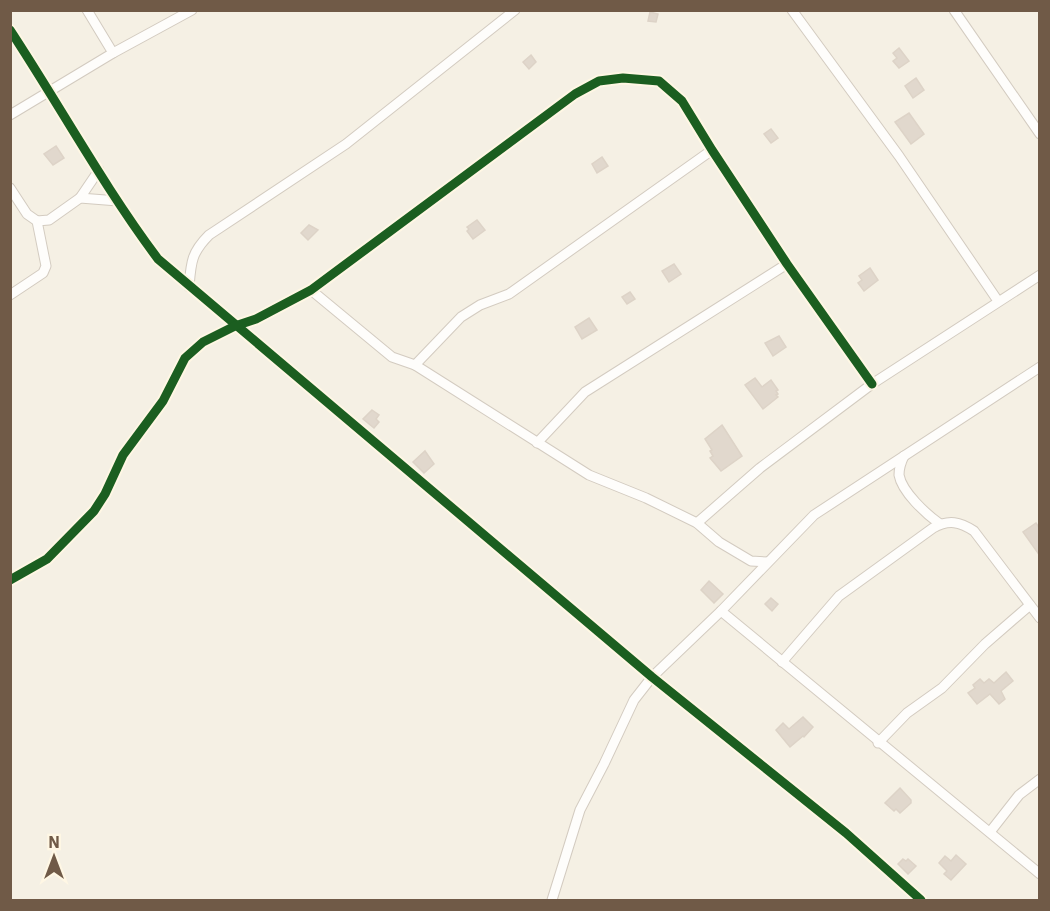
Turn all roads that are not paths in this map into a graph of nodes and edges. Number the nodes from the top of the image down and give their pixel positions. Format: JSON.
{"nodes":[{"id":1,"x":87,"y":10,"type":"edge"},
{"id":2,"x":192,"y":10,"type":"edge"},
{"id":3,"x":515,"y":10,"type":"edge"},
{"id":4,"x":792,"y":10,"type":"edge"},
{"id":5,"x":954,"y":10,"type":"edge"},
{"id":6,"x":10,"y":30,"type":"edge"},
{"id":7,"x":113,"y":53,"type":"junction"},
{"id":8,"x":50,"y":90,"type":"junction"},
{"id":9,"x":10,"y":115,"type":"edge"},
{"id":10,"x":1040,"y":134,"type":"edge"},
{"id":11,"x":712,"y":150,"type":"junction"},
{"id":12,"x":99,"y":170,"type":"junction"},
{"id":13,"x":10,"y":188,"type":"edge"},
{"id":14,"x":80,"y":198,"type":"junction"},
{"id":15,"x":118,"y":201,"type":"junction"},
{"id":16,"x":37,"y":221,"type":"junction"},
{"id":17,"x":787,"y":264,"type":"junction"},
{"id":18,"x":1040,"y":275,"type":"edge"},
{"id":19,"x":189,"y":287,"type":"junction"},
{"id":20,"x":311,"y":290,"type":"junction"},
{"id":21,"x":10,"y":295,"type":"edge"},
{"id":22,"x":998,"y":301,"type":"junction"},
{"id":23,"x":235,"y":326,"type":"junction"},
{"id":24,"x":415,"y":365,"type":"junction"},
{"id":25,"x":1040,"y":367,"type":"edge"},
{"id":26,"x":872,"y":384,"type":"junction"},
{"id":27,"x":537,"y":443,"type":"junction"},
{"id":28,"x":904,"y":456,"type":"junction"},
{"id":29,"x":899,"y":475,"type":"junction"},
{"id":30,"x":871,"y":477,"type":"junction"},
{"id":31,"x":697,"y":524,"type":"junction"},
{"id":32,"x":940,"y":524,"type":"junction"},
{"id":33,"x":768,"y":562,"type":"junction"},
{"id":34,"x":10,"y":580,"type":"edge"},
{"id":35,"x":1030,"y":605,"type":"junction"},
{"id":36,"x":721,"y":611,"type":"junction"},
{"id":37,"x":1040,"y":618,"type":"edge"},
{"id":38,"x":782,"y":662,"type":"junction"},
{"id":39,"x":652,"y":678,"type":"junction"},
{"id":40,"x":878,"y":743,"type":"junction"},
{"id":41,"x":1040,"y":779,"type":"edge"},
{"id":42,"x":990,"y":832,"type":"junction"},
{"id":43,"x":1040,"y":874,"type":"edge"},
{"id":44,"x":552,"y":900,"type":"edge"},
{"id":45,"x":921,"y":900,"type":"edge"}],
"edges":[{"from":1,"to":7,"type":"street"},
{"from":2,"to":7,"type":"street"},
{"from":3,"to":19,"type":"street"},
{"from":4,"to":22,"type":"street"},
{"from":5,"to":10,"type":"street"},
{"from":6,"to":8,"type":"street"},
{"from":7,"to":8,"type":"street"},
{"from":8,"to":9,"type":"street"},
{"from":8,"to":12,"type":"street"},
{"from":11,"to":17,"type":"street"},
{"from":11,"to":20,"type":"street"},
{"from":11,"to":24,"type":"street"},
{"from":12,"to":14,"type":"street"},
{"from":12,"to":15,"type":"street"},
{"from":13,"to":16,"type":"street"},
{"from":14,"to":15,"type":"street"},
{"from":14,"to":16,"type":"street"},
{"from":15,"to":19,"type":"street"},
{"from":16,"to":21,"type":"street"},
{"from":17,"to":26,"type":"street"},
{"from":17,"to":27,"type":"street"},
{"from":18,"to":22,"type":"street"},
{"from":19,"to":23,"type":"street"},
{"from":20,"to":23,"type":"street"},
{"from":20,"to":24,"type":"street"},
{"from":22,"to":26,"type":"street"},
{"from":23,"to":34,"type":"street"},
{"from":23,"to":39,"type":"street"},
{"from":24,"to":27,"type":"street"},
{"from":25,"to":28,"type":"street"},
{"from":26,"to":31,"type":"street"},
{"from":27,"to":31,"type":"street"},
{"from":28,"to":29,"type":"street"},
{"from":28,"to":30,"type":"street"},
{"from":29,"to":30,"type":"street"},
{"from":29,"to":32,"type":"street"},
{"from":30,"to":33,"type":"street"},
{"from":31,"to":33,"type":"street"},
{"from":32,"to":35,"type":"street"},
{"from":32,"to":38,"type":"street"},
{"from":33,"to":36,"type":"street"},
{"from":35,"to":37,"type":"street"},
{"from":35,"to":40,"type":"street"},
{"from":36,"to":38,"type":"street"},
{"from":36,"to":39,"type":"street"},
{"from":38,"to":40,"type":"street"},
{"from":39,"to":44,"type":"street"},
{"from":39,"to":45,"type":"street"},
{"from":40,"to":42,"type":"street"},
{"from":41,"to":42,"type":"street"},
{"from":42,"to":43,"type":"street"}]}
